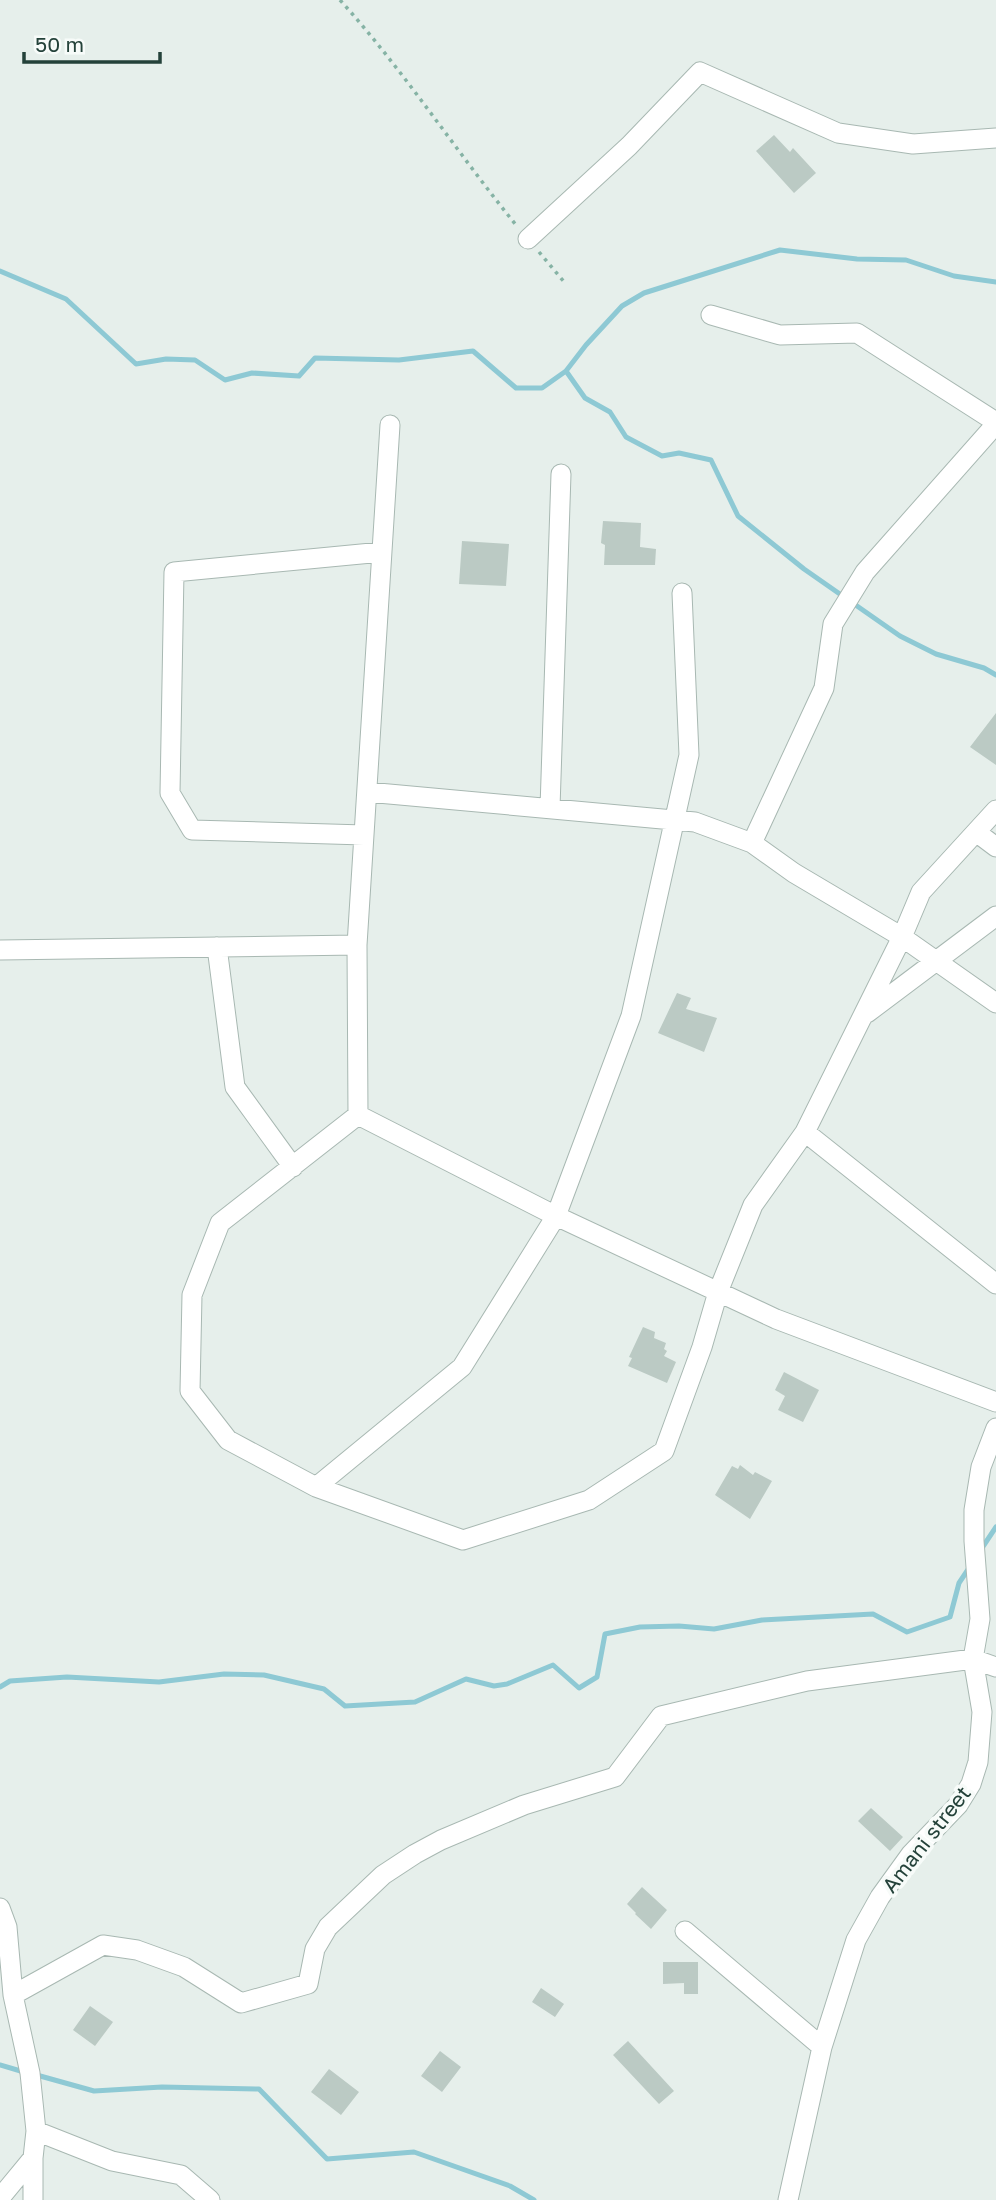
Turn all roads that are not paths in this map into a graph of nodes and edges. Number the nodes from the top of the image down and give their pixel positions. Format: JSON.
{"nodes":[{"id":1,"x":996,"y":138,"type":"edge"},
{"id":2,"x":528,"y":239,"type":"road end"},
{"id":3,"x":711,"y":315,"type":"dead end"},
{"id":4,"x":996,"y":423,"type":"edge"},
{"id":5,"x":390,"y":425,"type":"dead end"},
{"id":6,"x":561,"y":474,"type":"dead end"},
{"id":7,"x":382,"y":552,"type":"junction"},
{"id":8,"x":682,"y":593,"type":"dead end"},
{"id":9,"x":367,"y":792,"type":"junction"},
{"id":10,"x":550,"y":808,"type":"junction"},
{"id":11,"x":996,"y":810,"type":"edge"},
{"id":12,"x":675,"y":820,"type":"junction"},
{"id":13,"x":976,"y":832,"type":"junction"},
{"id":14,"x":364,"y":835,"type":"junction"},
{"id":15,"x":752,"y":844,"type":"junction"},
{"id":16,"x":996,"y":847,"type":"edge"},
{"id":17,"x":996,"y":916,"type":"edge"},
{"id":18,"x":902,"y":937,"type":"junction"},
{"id":19,"x":357,"y":945,"type":"junction"},
{"id":20,"x":217,"y":947,"type":"junction"},
{"id":21,"x":0,"y":950,"type":"edge"},
{"id":22,"x":936,"y":961,"type":"junction"},
{"id":23,"x":996,"y":1003,"type":"edge"},
{"id":24,"x":863,"y":1016,"type":"junction"},
{"id":25,"x":358,"y":1115,"type":"junction"},
{"id":26,"x":805,"y":1132,"type":"junction"},
{"id":27,"x":293,"y":1167,"type":"junction"},
{"id":28,"x":556,"y":1216,"type":"junction"},
{"id":29,"x":996,"y":1283,"type":"edge"},
{"id":30,"x":718,"y":1292,"type":"junction"},
{"id":31,"x":996,"y":1402,"type":"edge"},
{"id":32,"x":996,"y":1428,"type":"edge"},
{"id":33,"x":316,"y":1488,"type":"junction"},
{"id":34,"x":973,"y":1660,"type":"junction"},
{"id":35,"x":996,"y":1667,"type":"edge"},
{"id":36,"x":0,"y":1908,"type":"edge"},
{"id":37,"x":685,"y":1931,"type":"dead end"},
{"id":38,"x":13,"y":1995,"type":"junction"},
{"id":39,"x":822,"y":2046,"type":"junction"},
{"id":40,"x":36,"y":2131,"type":"junction"},
{"id":41,"x":33,"y":2158,"type":"junction"},
{"id":42,"x":0,"y":2198,"type":"edge"},
{"id":43,"x":33,"y":2200,"type":"edge"},
{"id":44,"x":210,"y":2200,"type":"edge"},
{"id":45,"x":788,"y":2200,"type":"edge"}],
"edges":[{"from":1,"to":2,"type":"street"},
{"from":3,"to":4,"type":"street"},
{"from":4,"to":15,"type":"street"},
{"from":5,"to":7,"type":"street"},
{"from":6,"to":10,"type":"street"},
{"from":7,"to":9,"type":"street"},
{"from":7,"to":14,"type":"street"},
{"from":8,"to":12,"type":"street"},
{"from":9,"to":10,"type":"street"},
{"from":9,"to":14,"type":"street"},
{"from":10,"to":12,"type":"street"},
{"from":11,"to":13,"type":"street"},
{"from":12,"to":15,"type":"street"},
{"from":12,"to":28,"type":"street"},
{"from":13,"to":16,"type":"street"},
{"from":13,"to":18,"type":"street"},
{"from":14,"to":19,"type":"street"},
{"from":15,"to":18,"type":"street"},
{"from":17,"to":22,"type":"street"},
{"from":18,"to":22,"type":"street"},
{"from":18,"to":24,"type":"street"},
{"from":19,"to":20,"type":"street"},
{"from":19,"to":25,"type":"street"},
{"from":20,"to":21,"type":"street"},
{"from":20,"to":27,"type":"street"},
{"from":22,"to":23,"type":"street"},
{"from":22,"to":24,"type":"street"},
{"from":24,"to":26,"type":"street"},
{"from":25,"to":27,"type":"street"},
{"from":25,"to":28,"type":"street"},
{"from":26,"to":29,"type":"street"},
{"from":26,"to":30,"type":"street"},
{"from":27,"to":33,"type":"street"},
{"from":28,"to":30,"type":"street"},
{"from":28,"to":33,"type":"street"},
{"from":30,"to":31,"type":"street"},
{"from":30,"to":33,"type":"street"},
{"from":32,"to":34,"type":"street","name":"Amani street"},
{"from":34,"to":35,"type":"street"},
{"from":34,"to":38,"type":"street"},
{"from":34,"to":39,"type":"street","name":"Amani street"},
{"from":36,"to":38,"type":"street"},
{"from":37,"to":39,"type":"street"},
{"from":38,"to":40,"type":"street"},
{"from":39,"to":45,"type":"street","name":"Amani street"},
{"from":40,"to":41,"type":"street"},
{"from":40,"to":44,"type":"street"},
{"from":41,"to":42,"type":"street"},
{"from":41,"to":43,"type":"street"}]}
